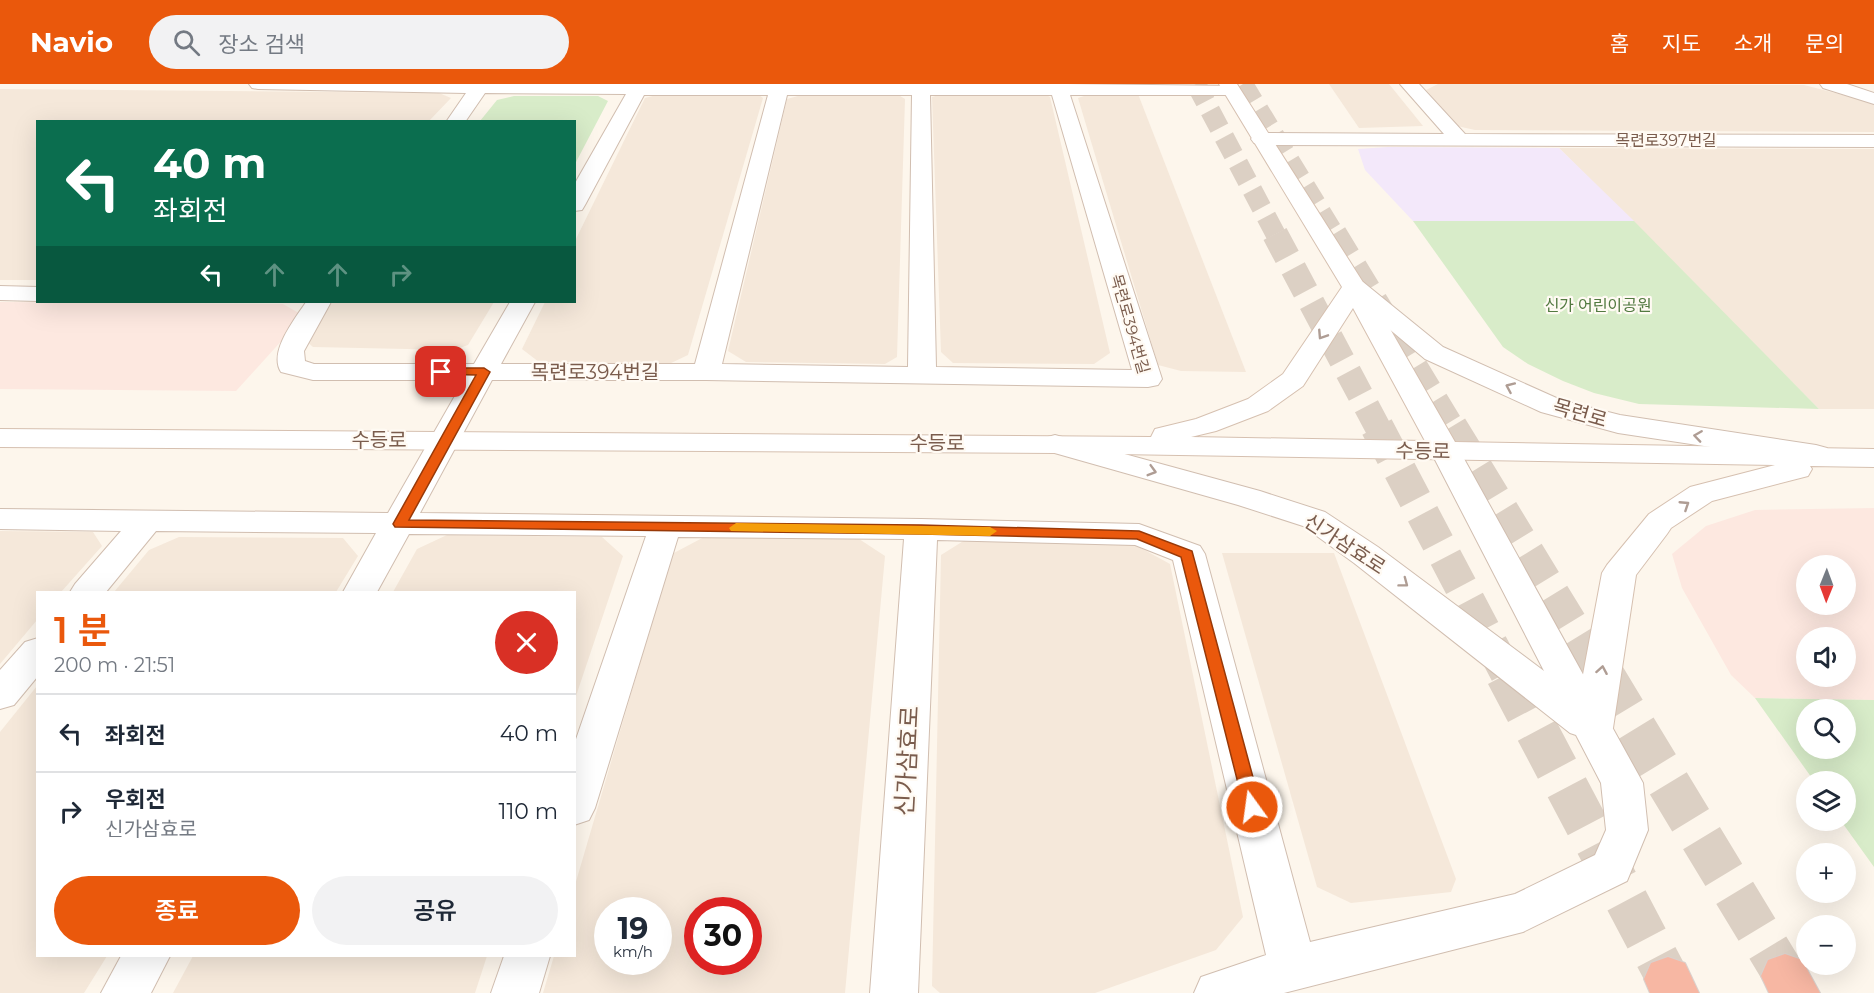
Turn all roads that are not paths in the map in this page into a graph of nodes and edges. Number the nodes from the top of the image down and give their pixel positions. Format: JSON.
{"nodes":[{"id":1,"x":258,"y":84,"type":"edge"},
{"id":2,"x":1409,"y":84,"type":"edge"},
{"id":3,"x":1829,"y":84,"type":"edge"},
{"id":4,"x":481,"y":86,"type":"edge"},
{"id":5,"x":921,"y":87,"type":"edge"},
{"id":6,"x":1059,"y":87,"type":"edge"},
{"id":7,"x":1230,"y":87,"type":"edge"},
{"id":8,"x":638,"y":89,"type":"junction"},
{"id":9,"x":779,"y":89,"type":"junction"},
{"id":10,"x":1874,"y":99,"type":"edge"},
{"id":11,"x":456,"y":120,"type":"edge"},
{"id":12,"x":1261,"y":138,"type":"junction"},
{"id":13,"x":1458,"y":138,"type":"junction"},
{"id":14,"x":1874,"y":141,"type":"edge"},
{"id":15,"x":576,"y":201,"type":"edge"},
{"id":16,"x":1354,"y":286,"type":"junction"},
{"id":17,"x":0,"y":294,"type":"edge"},
{"id":18,"x":36,"y":294,"type":"edge"},
{"id":19,"x":317,"y":303,"type":"edge"},
{"id":20,"x":521,"y":303,"type":"edge"},
{"id":21,"x":484,"y":372,"type":"junction"},
{"id":22,"x":706,"y":372,"type":"junction"},
{"id":23,"x":922,"y":376,"type":"junction"},
{"id":24,"x":0,"y":438,"type":"edge"},
{"id":25,"x":445,"y":440,"type":"junction"},
{"id":26,"x":1055,"y":444,"type":"junction"},
{"id":27,"x":1446,"y":452,"type":"junction"},
{"id":28,"x":1839,"y":457,"type":"junction"},
{"id":29,"x":1874,"y":458,"type":"edge"},
{"id":30,"x":0,"y":519,"type":"edge"},
{"id":31,"x":148,"y":520,"type":"junction"},
{"id":32,"x":400,"y":524,"type":"junction"},
{"id":33,"x":665,"y":527,"type":"junction"},
{"id":34,"x":921,"y":530,"type":"junction"},
{"id":35,"x":88,"y":591,"type":"edge"},
{"id":36,"x":361,"y":591,"type":"edge"},
{"id":37,"x":36,"y":653,"type":"edge"},
{"id":38,"x":0,"y":695,"type":"edge"},
{"id":39,"x":1593,"y":728,"type":"junction"},
{"id":40,"x":576,"y":802,"type":"edge"},
{"id":41,"x":146,"y":957,"type":"edge"},
{"id":42,"x":527,"y":957,"type":"edge"},
{"id":43,"x":1293,"y":968,"type":"junction"},
{"id":44,"x":124,"y":993,"type":"edge"},
{"id":45,"x":515,"y":993,"type":"edge"},
{"id":46,"x":894,"y":993,"type":"edge"},
{"id":47,"x":1218,"y":993,"type":"edge"}],
"edges":[{"from":1,"to":4,"type":"street"},
{"from":2,"to":13,"type":"street"},
{"from":3,"to":10,"type":"street"},
{"from":4,"to":8,"type":"street"},
{"from":4,"to":11,"type":"street"},
{"from":5,"to":6,"type":"street"},
{"from":5,"to":9,"type":"street"},
{"from":5,"to":23,"type":"street"},
{"from":6,"to":7,"type":"street"},
{"from":6,"to":23,"type":"street","name":"목련로394번길"},
{"from":7,"to":12,"type":"street","name":"목련로"},
{"from":8,"to":9,"type":"street"},
{"from":8,"to":15,"type":"street"},
{"from":9,"to":22,"type":"street"},
{"from":12,"to":13,"type":"street","name":"목련로397번길"},
{"from":12,"to":16,"type":"street","name":"목련로"},
{"from":13,"to":14,"type":"street","name":"목련로397번길"},
{"from":16,"to":26,"type":"street","one_way":true},
{"from":16,"to":27,"type":"street","name":"목련로"},
{"from":28,"to":16,"type":"street","name":"목련로","one_way":true},
{"from":17,"to":18,"type":"street"},
{"from":19,"to":21,"type":"street","name":"목련로394번길"},
{"from":20,"to":21,"type":"street"},
{"from":21,"to":22,"type":"street","name":"목련로394번길"},
{"from":21,"to":25,"type":"street"},
{"from":22,"to":23,"type":"street","name":"목련로394번길"},
{"from":24,"to":25,"type":"street","name":"수등로"},
{"from":25,"to":26,"type":"street","name":"수등로"},
{"from":25,"to":32,"type":"street"},
{"from":26,"to":27,"type":"street","name":"수등로"},
{"from":26,"to":39,"type":"street","name":"신가삼효로","one_way":true},
{"from":27,"to":28,"type":"street","name":"수등로"},
{"from":27,"to":39,"type":"street","name":"신가삼효로"},
{"from":28,"to":29,"type":"street","name":"수등로"},
{"from":39,"to":28,"type":"street","one_way":true},
{"from":30,"to":31,"type":"street"},
{"from":31,"to":32,"type":"street"},
{"from":31,"to":35,"type":"street"},
{"from":32,"to":33,"type":"street"},
{"from":32,"to":36,"type":"street"},
{"from":33,"to":34,"type":"street"},
{"from":33,"to":40,"type":"street"},
{"from":34,"to":43,"type":"street"},
{"from":34,"to":46,"type":"street","name":"신가삼효로"},
{"from":37,"to":38,"type":"street"},
{"from":39,"to":43,"type":"street","name":"신가삼효로"},
{"from":41,"to":44,"type":"street"},
{"from":42,"to":45,"type":"street"},
{"from":43,"to":47,"type":"street","name":"신가삼효로"}]}
